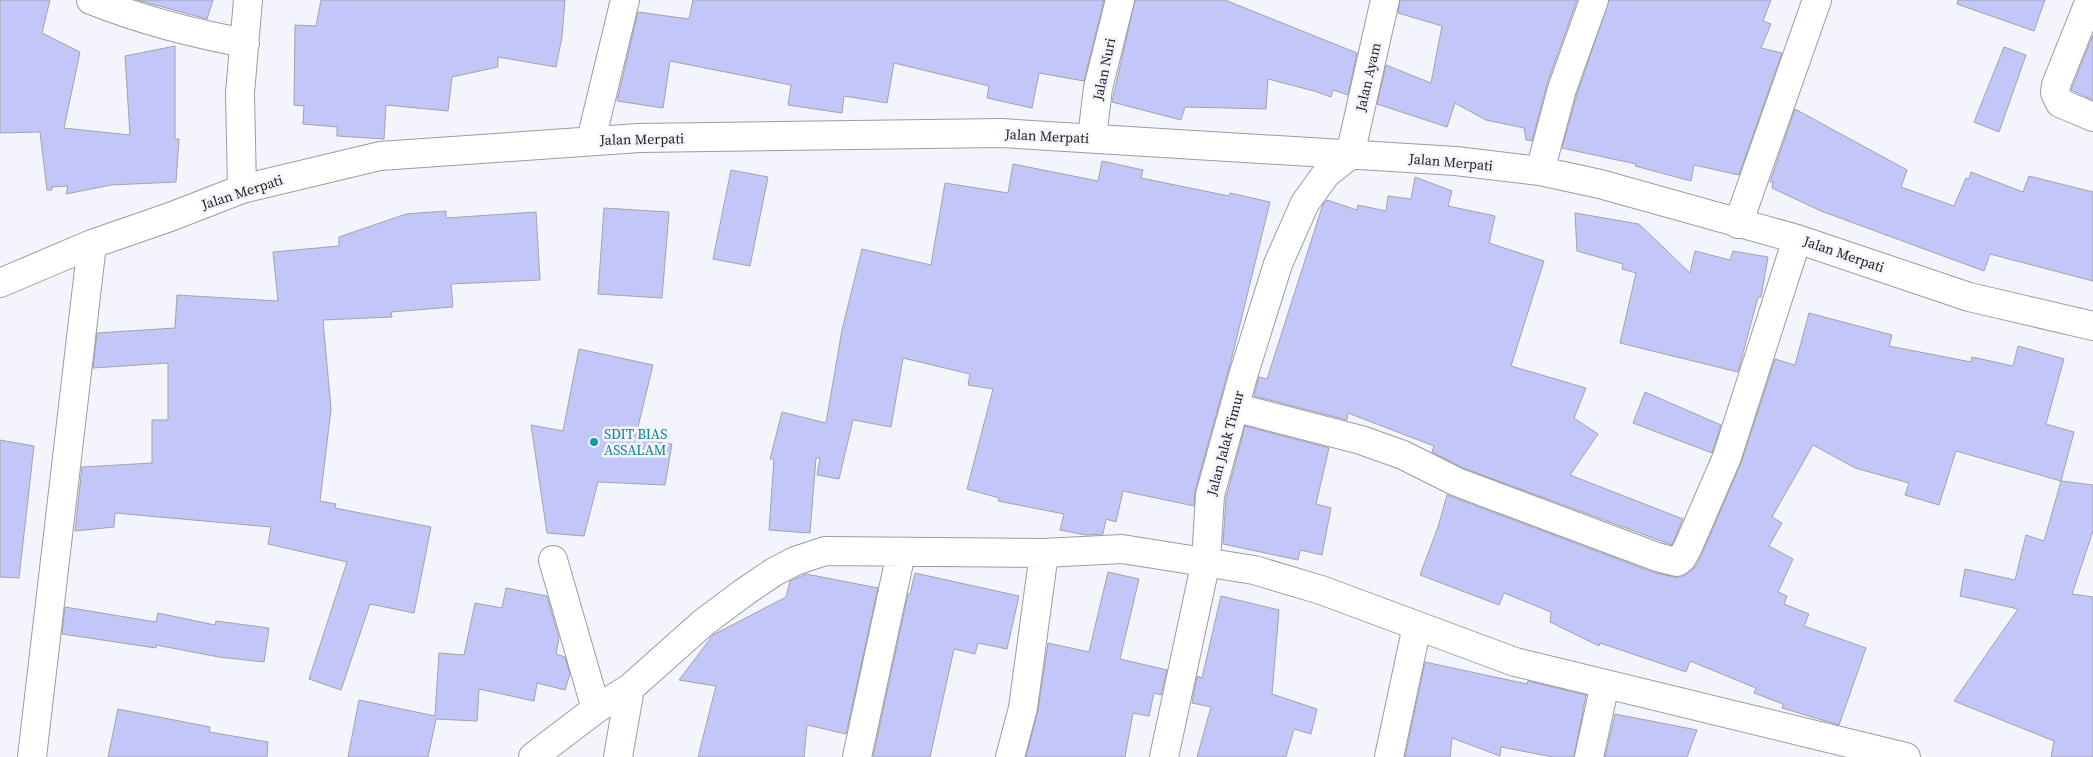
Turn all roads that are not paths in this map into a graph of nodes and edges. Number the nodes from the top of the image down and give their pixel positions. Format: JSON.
{"nodes":[{"id":1,"x":91,"y":0,"type":"edge"},
{"id":2,"x":248,"y":0,"type":"edge"},
{"id":3,"x":624,"y":0,"type":"edge"},
{"id":4,"x":1120,"y":0,"type":"edge"},
{"id":5,"x":1385,"y":0,"type":"edge"},
{"id":6,"x":1594,"y":0,"type":"edge"},
{"id":7,"x":1817,"y":0,"type":"edge"},
{"id":8,"x":2090,"y":0,"type":"edge"},
{"id":9,"x":244,"y":43,"type":"junction"},
{"id":10,"x":2093,"y":117,"type":"edge"},
{"id":11,"x":1092,"y":138,"type":"junction"},
{"id":12,"x":591,"y":140,"type":"junction"},
{"id":13,"x":1350,"y":155,"type":"junction"},
{"id":14,"x":1540,"y":171,"type":"junction"},
{"id":15,"x":242,"y":189,"type":"junction"},
{"id":16,"x":1738,"y":224,"type":"junction"},
{"id":17,"x":1797,"y":239,"type":"junction"},
{"id":18,"x":92,"y":244,"type":"junction"},
{"id":19,"x":0,"y":283,"type":"edge"},
{"id":20,"x":2093,"y":326,"type":"edge"},
{"id":21,"x":1234,"y":410,"type":"junction"},
{"id":22,"x":901,"y":553,"type":"junction"},
{"id":23,"x":1044,"y":553,"type":"junction"},
{"id":24,"x":553,"y":560,"type":"dead end"},
{"id":25,"x":1206,"y":561,"type":"junction"},
{"id":26,"x":1417,"y":626,"type":"junction"},
{"id":27,"x":1605,"y":684,"type":"junction"},
{"id":28,"x":630,"y":688,"type":"junction"},
{"id":29,"x":596,"y":709,"type":"junction"},
{"id":30,"x":1817,"y":747,"type":"edge"},
{"id":31,"x":32,"y":757,"type":"edge"},
{"id":32,"x":533,"y":757,"type":"edge"},
{"id":33,"x":618,"y":757,"type":"edge"},
{"id":34,"x":857,"y":757,"type":"edge"},
{"id":35,"x":1010,"y":757,"type":"edge"},
{"id":36,"x":1164,"y":757,"type":"edge"},
{"id":37,"x":1389,"y":757,"type":"edge"},
{"id":38,"x":1589,"y":757,"type":"edge"},
{"id":39,"x":1906,"y":757,"type":"edge"}],
"edges":[{"from":1,"to":9,"type":"street"},
{"from":2,"to":9,"type":"street"},
{"from":3,"to":12,"type":"street"},
{"from":4,"to":11,"type":"street","name":"Jalan Nuri"},
{"from":5,"to":13,"type":"street","name":"Jalan Ayam"},
{"from":6,"to":14,"type":"street"},
{"from":7,"to":16,"type":"street"},
{"from":8,"to":10,"type":"street"},
{"from":9,"to":15,"type":"street"},
{"from":11,"to":12,"type":"street","name":"Jalan Merpati"},
{"from":11,"to":13,"type":"street","name":"Jalan Merpati"},
{"from":12,"to":15,"type":"street","name":"Jalan Merpati"},
{"from":13,"to":14,"type":"street","name":"Jalan Merpati"},
{"from":13,"to":21,"type":"street","name":"Jalan Jalak Timur"},
{"from":14,"to":16,"type":"street","name":"Jalan Merpati"},
{"from":15,"to":18,"type":"street","name":"Jalan Merpati"},
{"from":16,"to":17,"type":"street","name":"Jalan Merpati"},
{"from":17,"to":20,"type":"street","name":"Jalan Merpati"},
{"from":17,"to":21,"type":"street"},
{"from":18,"to":19,"type":"street","name":"Jalan Merpati"},
{"from":18,"to":31,"type":"street"},
{"from":21,"to":25,"type":"street","name":"Jalan Jalak Timur"},
{"from":22,"to":23,"type":"street"},
{"from":22,"to":28,"type":"street"},
{"from":22,"to":34,"type":"street"},
{"from":23,"to":25,"type":"street"},
{"from":23,"to":35,"type":"street"},
{"from":24,"to":29,"type":"street"},
{"from":25,"to":26,"type":"street"},
{"from":25,"to":36,"type":"street","name":"Jalan Jalak Timur"},
{"from":26,"to":27,"type":"street"},
{"from":26,"to":37,"type":"street"},
{"from":27,"to":30,"type":"street"},
{"from":27,"to":38,"type":"street"},
{"from":28,"to":29,"type":"street"},
{"from":28,"to":33,"type":"street"},
{"from":29,"to":32,"type":"street"},
{"from":30,"to":39,"type":"street"}]}
